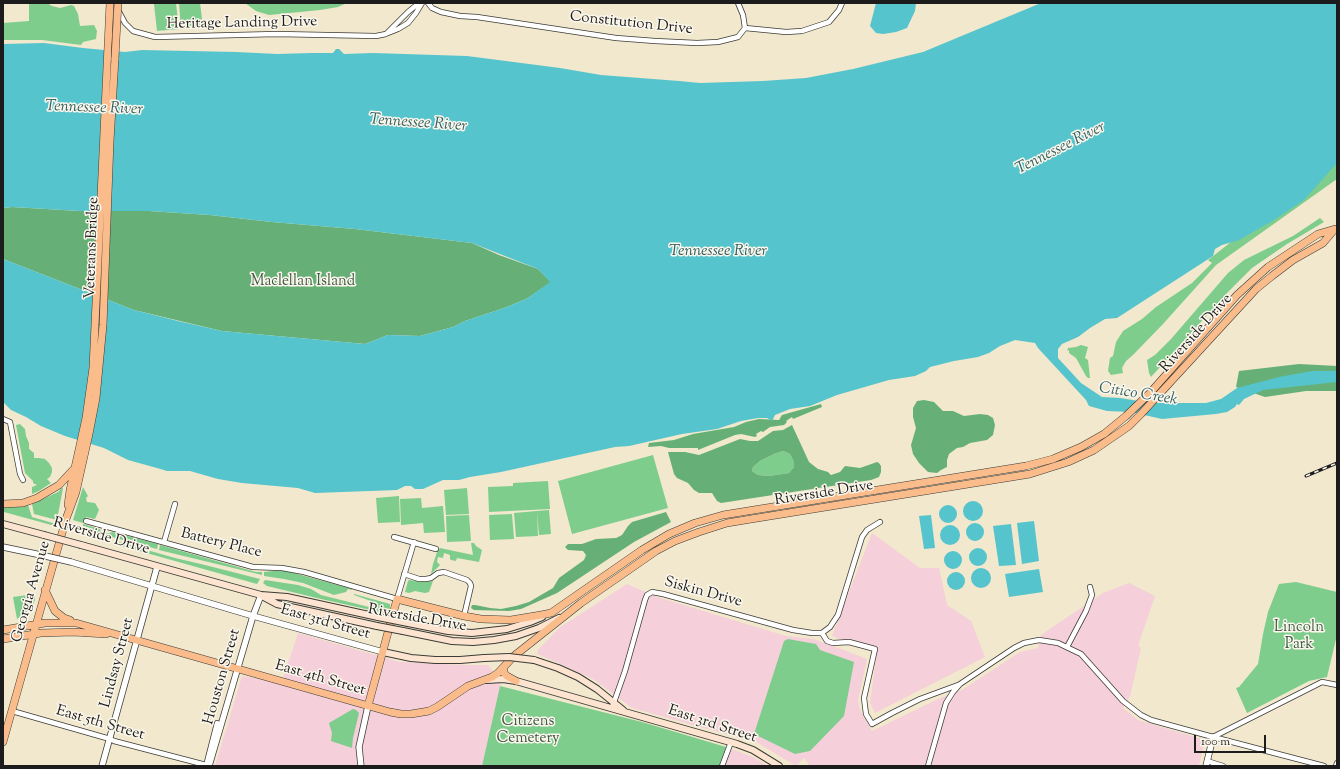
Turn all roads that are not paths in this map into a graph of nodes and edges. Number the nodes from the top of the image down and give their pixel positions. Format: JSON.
{"nodes":[{"id":1,"x":110,"y":3,"type":"edge"},
{"id":2,"x":117,"y":3,"type":"edge"},
{"id":3,"x":421,"y":3,"type":"edge"},
{"id":4,"x":428,"y":3,"type":"edge"},
{"id":5,"x":738,"y":3,"type":"edge"},
{"id":6,"x":842,"y":3,"type":"edge"},
{"id":7,"x":745,"y":28,"type":"junction"},
{"id":8,"x":386,"y":34,"type":"junction"},
{"id":9,"x":1336,"y":229,"type":"edge"},
{"id":10,"x":3,"y":419,"type":"edge"},
{"id":11,"x":75,"y":468,"type":"junction"},
{"id":12,"x":23,"y":480,"type":"dead end"},
{"id":13,"x":73,"y":491,"type":"junction"},
{"id":14,"x":3,"y":504,"type":"edge"},
{"id":15,"x":175,"y":504,"type":"dead end"},
{"id":16,"x":86,"y":521,"type":"dead end"},
{"id":17,"x":880,"y":522,"type":"dead end"},
{"id":18,"x":3,"y":524,"type":"edge"},
{"id":19,"x":394,"y":537,"type":"dead end"},
{"id":20,"x":164,"y":542,"type":"junction"},
{"id":21,"x":414,"y":542,"type":"junction"},
{"id":22,"x":3,"y":547,"type":"edge"},
{"id":23,"x":436,"y":549,"type":"dead end"},
{"id":24,"x":157,"y":567,"type":"junction"},
{"id":25,"x":404,"y":574,"type":"junction"},
{"id":26,"x":152,"y":585,"type":"junction"},
{"id":27,"x":1090,"y":587,"type":"dead end"},
{"id":28,"x":45,"y":590,"type":"junction"},
{"id":29,"x":261,"y":595,"type":"junction"},
{"id":30,"x":398,"y":599,"type":"junction"},
{"id":31,"x":582,"y":603,"type":"junction"},
{"id":32,"x":551,"y":613,"type":"junction"},
{"id":33,"x":253,"y":616,"type":"junction"},
{"id":34,"x":464,"y":616,"type":"junction"},
{"id":35,"x":76,"y":623,"type":"junction"},
{"id":36,"x":36,"y":624,"type":"junction"},
{"id":37,"x":3,"y":630,"type":"edge"},
{"id":38,"x":822,"y":633,"type":"junction"},
{"id":39,"x":34,"y":634,"type":"junction"},
{"id":40,"x":112,"y":634,"type":"junction"},
{"id":41,"x":3,"y":639,"type":"edge"},
{"id":42,"x":137,"y":641,"type":"junction"},
{"id":43,"x":1067,"y":647,"type":"junction"},
{"id":44,"x":383,"y":652,"type":"junction"},
{"id":45,"x":504,"y":667,"type":"junction"},
{"id":46,"x":238,"y":670,"type":"junction"},
{"id":47,"x":516,"y":681,"type":"junction"},
{"id":48,"x":474,"y":683,"type":"junction"},
{"id":49,"x":960,"y":684,"type":"junction"},
{"id":50,"x":1337,"y":686,"type":"edge"},
{"id":51,"x":368,"y":706,"type":"junction"},
{"id":52,"x":612,"y":706,"type":"junction"},
{"id":53,"x":12,"y":710,"type":"junction"},
{"id":54,"x":218,"y":723,"type":"dead end"},
{"id":55,"x":5,"y":724,"type":"edge"},
{"id":56,"x":4,"y":733,"type":"edge"},
{"id":57,"x":1213,"y":737,"type":"junction"},
{"id":58,"x":110,"y":738,"type":"junction"},
{"id":59,"x":3,"y":742,"type":"edge"},
{"id":60,"x":732,"y":742,"type":"junction"},
{"id":61,"x":1337,"y":763,"type":"edge"},
{"id":62,"x":1206,"y":764,"type":"edge"},
{"id":63,"x":102,"y":766,"type":"edge"},
{"id":64,"x":207,"y":766,"type":"edge"},
{"id":65,"x":361,"y":766,"type":"edge"},
{"id":66,"x":722,"y":766,"type":"edge"},
{"id":67,"x":779,"y":766,"type":"edge"},
{"id":68,"x":928,"y":766,"type":"edge"},
{"id":69,"x":1223,"y":766,"type":"edge"},
{"id":70,"x":1324,"y":766,"type":"edge"},
{"id":71,"x":1336,"y":766,"type":"edge"}],
"edges":[{"from":1,"to":11,"type":"main road","name":"Veterans Bridge"},
{"from":2,"to":8,"type":"street","name":"Heritage Landing Drive"},
{"from":2,"to":13,"type":"main road","name":"Veterans Bridge","bridge":true},
{"from":3,"to":8,"type":"street","name":"Heritage Landing Drive"},
{"from":3,"to":8,"type":"street","name":"Heritage Landing Drive"},
{"from":4,"to":7,"type":"street","name":"Constitution Drive"},
{"from":5,"to":7,"type":"street"},
{"from":6,"to":7,"type":"street"},
{"from":9,"to":31,"type":"main road","name":"Riverside Drive"},
{"from":9,"to":32,"type":"main road","name":"Riverside Drive"},
{"from":10,"to":12,"type":"street"},
{"from":11,"to":13,"type":"main road","name":"Veterans Bridge"},
{"from":11,"to":14,"type":"main road"},
{"from":13,"to":28,"type":"main road","name":"Georgia Avenue"},
{"from":15,"to":20,"type":"street"},
{"from":16,"to":20,"type":"street","name":"Battery Place"},
{"from":17,"to":38,"type":"street"},
{"from":18,"to":24,"type":"main road","name":"Riverside Drive","bridge":true},
{"from":19,"to":21,"type":"street"},
{"from":20,"to":30,"type":"street","name":"Battery Place"},
{"from":21,"to":23,"type":"street"},
{"from":21,"to":25,"type":"street"},
{"from":22,"to":26,"type":"street","name":"East 3rd Street","bridge":true},
{"from":24,"to":26,"type":"street","name":"Lindsay Street"},
{"from":24,"to":29,"type":"main road","name":"Riverside Drive"},
{"from":25,"to":30,"type":"street"},
{"from":25,"to":34,"type":"street"},
{"from":26,"to":33,"type":"street","name":"East 3rd Street"},
{"from":26,"to":42,"type":"street","name":"Lindsay Street"},
{"from":27,"to":43,"type":"street"},
{"from":28,"to":35,"type":"main road"},
{"from":28,"to":36,"type":"main road","name":"Georgia Avenue"},
{"from":29,"to":31,"type":"main road","name":"Riverside Drive","bridge":true},
{"from":29,"to":32,"type":"main road","name":"Riverside Drive","bridge":true},
{"from":29,"to":33,"type":"street","name":"Houston Street"},
{"from":30,"to":34,"type":"main road"},
{"from":30,"to":44,"type":"main road"},
{"from":31,"to":45,"type":"main road"},
{"from":32,"to":34,"type":"main road"},
{"from":33,"to":44,"type":"street","name":"East 3rd Street"},
{"from":33,"to":46,"type":"street","name":"Houston Street"},
{"from":35,"to":36,"type":"main road","name":"East 4th Street"},
{"from":35,"to":40,"type":"main road","name":"East 4th Street"},
{"from":36,"to":37,"type":"main road","name":"East 4th Street"},
{"from":36,"to":39,"type":"main road","name":"Georgia Avenue"},
{"from":38,"to":49,"type":"street","name":"Siskin Drive"},
{"from":38,"to":52,"type":"street","name":"Siskin Drive"},
{"from":39,"to":40,"type":"main road","name":"East 4th Street"},
{"from":39,"to":41,"type":"main road","name":"East 4th Street"},
{"from":39,"to":53,"type":"main road","name":"Georgia Avenue"},
{"from":40,"to":42,"type":"main road","name":"East 4th Street"},
{"from":42,"to":46,"type":"main road","name":"East 4th Street"},
{"from":42,"to":58,"type":"street","name":"Lindsay Street"},
{"from":43,"to":49,"type":"street"},
{"from":43,"to":57,"type":"street"},
{"from":44,"to":51,"type":"main road"},
{"from":44,"to":52,"type":"main road","name":"East 3rd Street","bridge":true},
{"from":45,"to":47,"type":"main road"},
{"from":45,"to":48,"type":"main road"},
{"from":46,"to":51,"type":"main road","name":"East 4th Street"},
{"from":46,"to":64,"type":"street","name":"Houston Street"},
{"from":47,"to":48,"type":"main road","name":"East 4th Street"},
{"from":47,"to":52,"type":"main road","name":"East 3rd Street"},
{"from":48,"to":51,"type":"main road","name":"East 4th Street"},
{"from":49,"to":68,"type":"street"},
{"from":50,"to":57,"type":"street"},
{"from":51,"to":65,"type":"street"},
{"from":52,"to":60,"type":"main road","name":"East 3rd Street"},
{"from":53,"to":55,"type":"main road","name":"Georgia Avenue"},
{"from":53,"to":58,"type":"street","name":"East 5th Street"},
{"from":54,"to":64,"type":"street"},
{"from":55,"to":56,"type":"main road","name":"Georgia Avenue"},
{"from":56,"to":59,"type":"main road","name":"Georgia Avenue"},
{"from":57,"to":62,"type":"street"},
{"from":57,"to":70,"type":"street"},
{"from":58,"to":63,"type":"street","name":"Lindsay Street"},
{"from":58,"to":64,"type":"street","name":"East 5th Street"},
{"from":60,"to":66,"type":"street"},
{"from":60,"to":67,"type":"main road","name":"East 3rd Street"},
{"from":61,"to":71,"type":"street"},
{"from":62,"to":69,"type":"street"}]}
